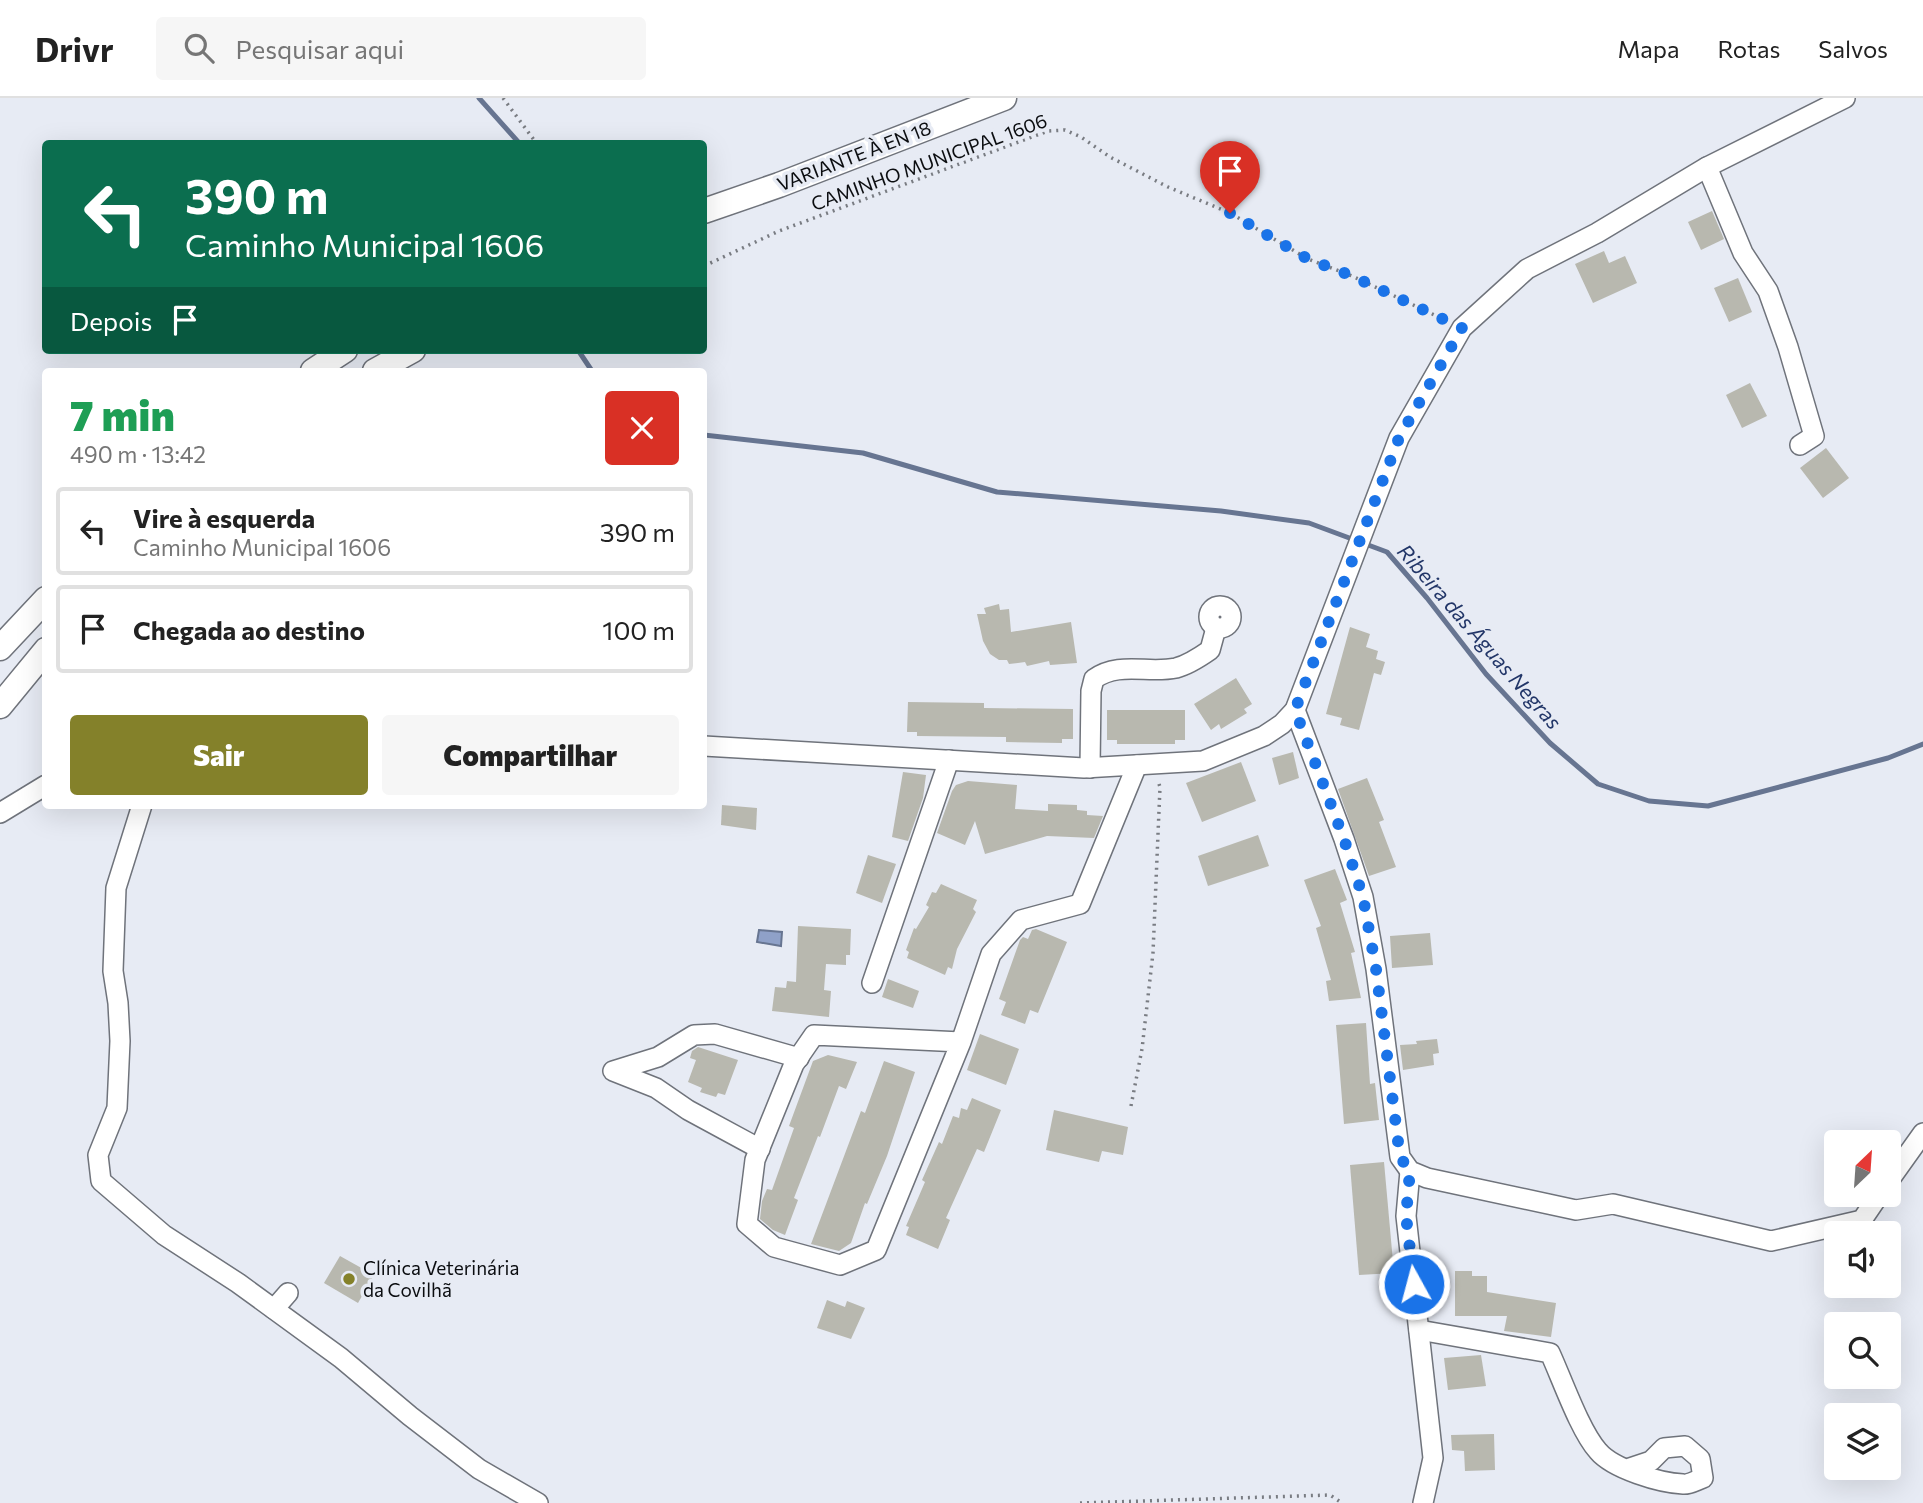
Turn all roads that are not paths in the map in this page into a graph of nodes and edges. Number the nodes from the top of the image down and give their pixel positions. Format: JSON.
{"nodes":[{"id":1,"x":1004,"y":98,"type":"edge"},
{"id":2,"x":1845,"y":98,"type":"edge"},
{"id":3,"x":1707,"y":167,"type":"junction"},
{"id":4,"x":707,"y":210,"type":"edge"},
{"id":5,"x":339,"y":354,"type":"edge"},
{"id":6,"x":406,"y":354,"type":"edge"},
{"id":7,"x":318,"y":368,"type":"edge"},
{"id":8,"x":380,"y":368,"type":"edge"},
{"id":9,"x":1800,"y":445,"type":"dead end"},
{"id":10,"x":42,"y":603,"type":"edge"},
{"id":11,"x":1216,"y":628,"type":"dead end"},
{"id":12,"x":0,"y":648,"type":"edge"},
{"id":13,"x":42,"y":655,"type":"edge"},
{"id":14,"x":0,"y":706,"type":"edge"},
{"id":15,"x":1295,"y":710,"type":"junction"},
{"id":16,"x":707,"y":746,"type":"edge"},
{"id":17,"x":949,"y":760,"type":"junction"},
{"id":18,"x":1145,"y":765,"type":"junction"},
{"id":19,"x":1090,"y":768,"type":"junction"},
{"id":20,"x":42,"y":787,"type":"edge"},
{"id":21,"x":141,"y":809,"type":"edge"},
{"id":22,"x":0,"y":813,"type":"edge"},
{"id":23,"x":872,"y":982,"type":"dead end"},
{"id":24,"x":961,"y":1042,"type":"junction"},
{"id":25,"x":799,"y":1058,"type":"junction"},
{"id":26,"x":1923,"y":1133,"type":"edge"},
{"id":27,"x":760,"y":1149,"type":"junction"},
{"id":28,"x":1901,"y":1164,"type":"edge"},
{"id":29,"x":1410,"y":1171,"type":"junction"},
{"id":30,"x":1870,"y":1208,"type":"edge"},
{"id":31,"x":288,"y":1293,"type":"dead end"},
{"id":32,"x":274,"y":1309,"type":"junction"},
{"id":33,"x":1419,"y":1330,"type":"junction"},
{"id":34,"x":1628,"y":1469,"type":"dead end"},
{"id":35,"x":538,"y":1503,"type":"edge"},
{"id":36,"x":1423,"y":1503,"type":"edge"}],
"edges":[{"from":1,"to":4,"type":"main road","name":"VARIANTE À EN 18"},
{"from":2,"to":3,"type":"street"},
{"from":3,"to":9,"type":"street"},
{"from":3,"to":15,"type":"street"},
{"from":5,"to":7,"type":"main road"},
{"from":6,"to":8,"type":"main road"},
{"from":10,"to":12,"type":"main road"},
{"from":11,"to":19,"type":"street"},
{"from":13,"to":14,"type":"main road"},
{"from":15,"to":18,"type":"street"},
{"from":15,"to":29,"type":"street"},
{"from":16,"to":17,"type":"street"},
{"from":17,"to":19,"type":"street"},
{"from":17,"to":23,"type":"street"},
{"from":18,"to":19,"type":"street"},
{"from":18,"to":24,"type":"street"},
{"from":20,"to":22,"type":"street"},
{"from":21,"to":32,"type":"street"},
{"from":24,"to":25,"type":"street"},
{"from":24,"to":27,"type":"street"},
{"from":25,"to":27,"type":"street"},
{"from":25,"to":27,"type":"street"},
{"from":26,"to":28,"type":"street"},
{"from":29,"to":30,"type":"street"},
{"from":29,"to":33,"type":"street"},
{"from":31,"to":32,"type":"street"},
{"from":32,"to":35,"type":"street"},
{"from":33,"to":34,"type":"street"},
{"from":33,"to":36,"type":"street"}]}
